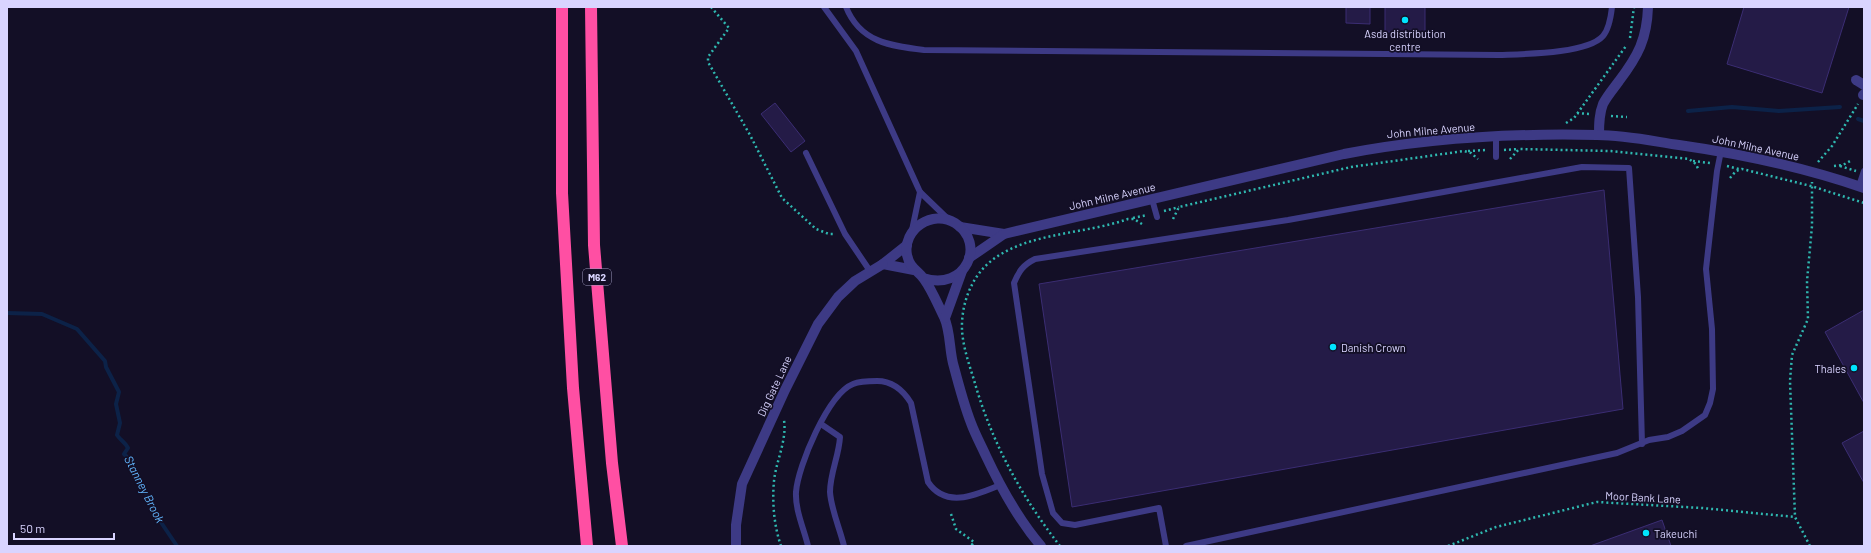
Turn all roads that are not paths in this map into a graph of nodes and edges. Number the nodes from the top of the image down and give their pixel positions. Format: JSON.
{"nodes":[{"id":1,"x":562,"y":7,"type":"edge"},
{"id":2,"x":591,"y":7,"type":"edge"},
{"id":3,"x":824,"y":7,"type":"edge"},
{"id":4,"x":846,"y":7,"type":"edge"},
{"id":5,"x":1612,"y":7,"type":"edge"},
{"id":6,"x":1648,"y":7,"type":"edge"},
{"id":7,"x":1599,"y":135,"type":"junction"},
{"id":8,"x":1496,"y":137,"type":"junction"},
{"id":9,"x":1721,"y":151,"type":"junction"},
{"id":10,"x":806,"y":153,"type":"dead end"},
{"id":11,"x":1496,"y":157,"type":"dead end"},
{"id":12,"x":1863,"y":173,"type":"edge"},
{"id":13,"x":1861,"y":187,"type":"edge"},
{"id":14,"x":920,"y":192,"type":"junction"},
{"id":15,"x":1152,"y":199,"type":"junction"},
{"id":16,"x":1156,"y":217,"type":"dead end"},
{"id":17,"x":949,"y":220,"type":"junction"},
{"id":18,"x":960,"y":227,"type":"junction"},
{"id":19,"x":912,"y":232,"type":"junction"},
{"id":20,"x":1004,"y":234,"type":"junction"},
{"id":21,"x":907,"y":245,"type":"junction"},
{"id":22,"x":969,"y":258,"type":"junction"},
{"id":23,"x":882,"y":264,"type":"junction"},
{"id":24,"x":914,"y":270,"type":"junction"},
{"id":25,"x":870,"y":271,"type":"junction"},
{"id":26,"x":962,"y":271,"type":"junction"},
{"id":27,"x":923,"y":278,"type":"junction"},
{"id":28,"x":945,"y":318,"type":"junction"},
{"id":29,"x":821,"y":424,"type":"junction"},
{"id":30,"x":1642,"y":444,"type":"junction"},
{"id":31,"x":1000,"y":485,"type":"junction"},
{"id":32,"x":587,"y":546,"type":"edge"},
{"id":33,"x":622,"y":546,"type":"edge"},
{"id":34,"x":736,"y":546,"type":"edge"},
{"id":35,"x":808,"y":546,"type":"edge"},
{"id":36,"x":844,"y":546,"type":"edge"},
{"id":37,"x":1041,"y":546,"type":"edge"},
{"id":38,"x":1166,"y":546,"type":"edge"},
{"id":39,"x":1186,"y":546,"type":"edge"}],
"edges":[{"from":1,"to":32,"type":"highway","number":"M62"},
{"from":2,"to":33,"type":"highway","number":"M62"},
{"from":3,"to":14,"type":"lane"},
{"from":4,"to":5,"type":"lane"},
{"from":6,"to":7,"type":"street"},
{"from":7,"to":8,"type":"street","name":"John Milne Avenue"},
{"from":7,"to":9,"type":"street","name":"John Milne Avenue"},
{"from":8,"to":11,"type":"lane"},
{"from":8,"to":15,"type":"street","name":"John Milne Avenue"},
{"from":9,"to":13,"type":"street","name":"John Milne Avenue"},
{"from":9,"to":30,"type":"lane"},
{"from":10,"to":25,"type":"lane"},
{"from":12,"to":13,"type":"lane"},
{"from":14,"to":17,"type":"lane"},
{"from":14,"to":19,"type":"lane"},
{"from":15,"to":16,"type":"lane"},
{"from":15,"to":20,"type":"street","name":"John Milne Avenue"},
{"from":17,"to":18,"type":"street"},
{"from":17,"to":19,"type":"street"},
{"from":18,"to":20,"type":"street","name":"John Milne Avenue"},
{"from":18,"to":22,"type":"street"},
{"from":19,"to":21,"type":"street"},
{"from":20,"to":22,"type":"street","name":"John Milne Avenue"},
{"from":21,"to":23,"type":"street","name":"Dig Gate Lane"},
{"from":21,"to":24,"type":"street"},
{"from":22,"to":26,"type":"street"},
{"from":23,"to":24,"type":"street"},
{"from":23,"to":25,"type":"street","name":"Dig Gate Lane"},
{"from":24,"to":27,"type":"street"},
{"from":25,"to":34,"type":"street","name":"Dig Gate Lane"},
{"from":26,"to":27,"type":"street"},
{"from":26,"to":28,"type":"street"},
{"from":27,"to":28,"type":"street"},
{"from":28,"to":31,"type":"street"},
{"from":29,"to":31,"type":"lane"},
{"from":29,"to":35,"type":"lane"},
{"from":29,"to":36,"type":"lane"},
{"from":30,"to":38,"type":"lane"},
{"from":30,"to":39,"type":"lane"},
{"from":31,"to":37,"type":"street"}]}
